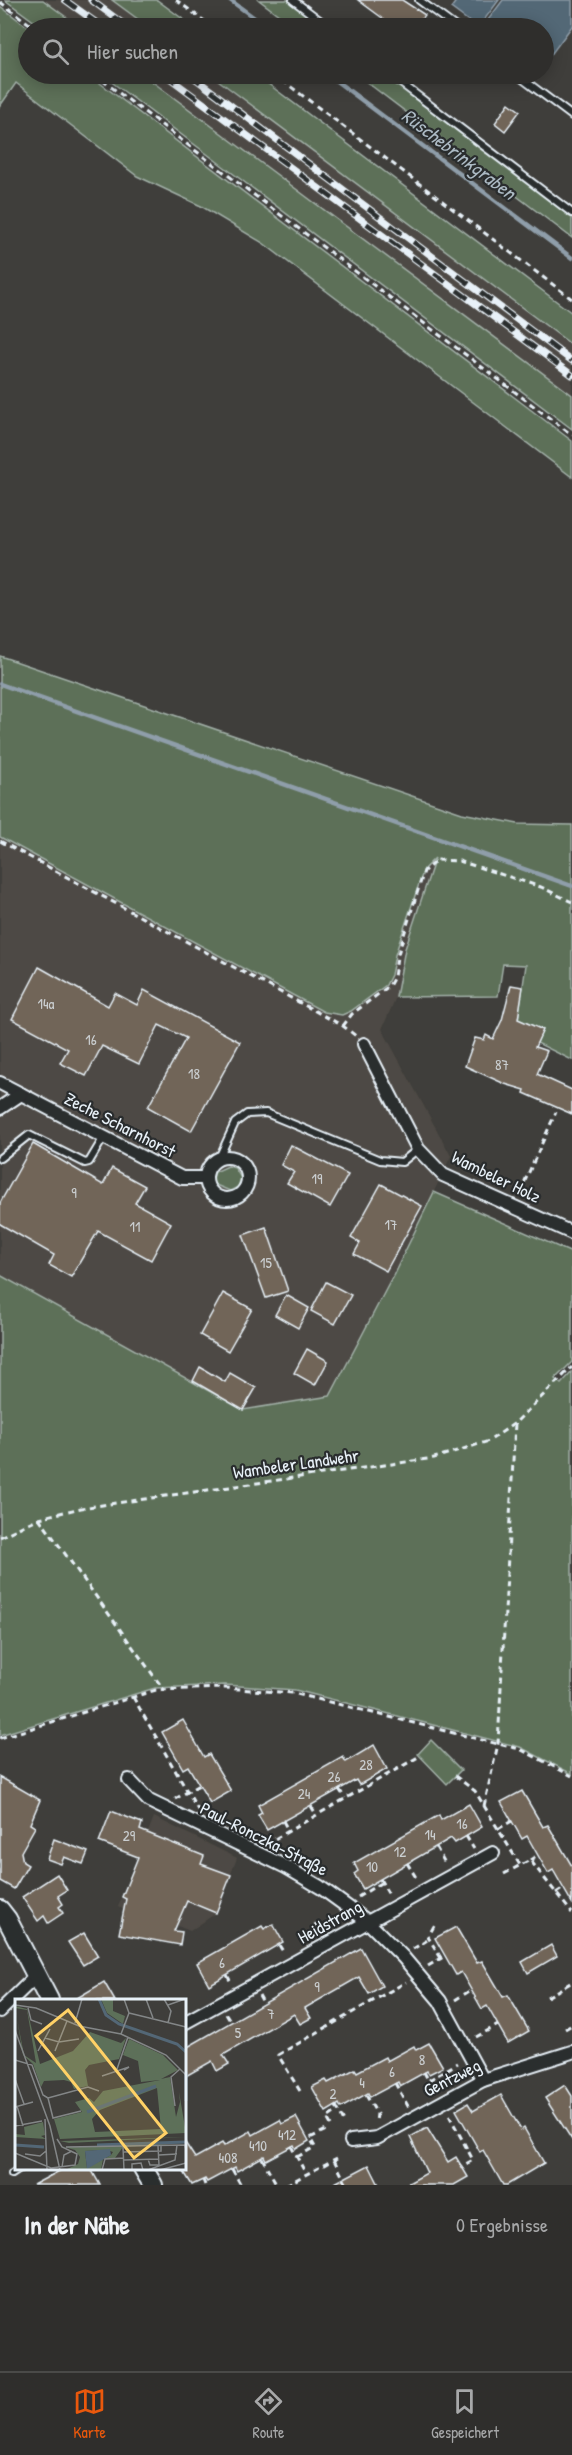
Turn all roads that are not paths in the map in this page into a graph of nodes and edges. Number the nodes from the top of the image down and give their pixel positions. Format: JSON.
{"nodes":[{"id":1,"x":293,"y":0,"type":"edge"},
{"id":2,"x":419,"y":0,"type":"edge"},
{"id":3,"x":317,"y":18,"type":"edge"},
{"id":4,"x":443,"y":18,"type":"edge"},
{"id":5,"x":402,"y":84,"type":"edge"},
{"id":6,"x":529,"y":84,"type":"edge"},
{"id":7,"x":572,"y":116,"type":"edge"},
{"id":8,"x":572,"y":213,"type":"edge"},
{"id":9,"x":364,"y":1044,"type":"road end"},
{"id":10,"x":0,"y":1083,"type":"edge"},
{"id":11,"x":21,"y":1094,"type":"junction"},
{"id":12,"x":0,"y":1107,"type":"edge"},
{"id":13,"x":104,"y":1137,"type":"junction"},
{"id":14,"x":418,"y":1149,"type":"junction"},
{"id":15,"x":0,"y":1158,"type":"edge"},
{"id":16,"x":219,"y":1158,"type":"junction"},
{"id":17,"x":206,"y":1178,"type":"junction"},
{"id":18,"x":572,"y":1233,"type":"edge"},
{"id":19,"x":129,"y":1780,"type":"dead end"},
{"id":20,"x":493,"y":1853,"type":"dead end"},
{"id":21,"x":0,"y":1910,"type":"edge"},
{"id":22,"x":367,"y":1921,"type":"junction"},
{"id":23,"x":36,"y":1976,"type":"junction"},
{"id":24,"x":48,"y":1999,"type":"edge"},
{"id":25,"x":0,"y":2011,"type":"edge"},
{"id":26,"x":186,"y":2022,"type":"edge"},
{"id":27,"x":572,"y":2052,"type":"edge"},
{"id":28,"x":483,"y":2080,"type":"junction"},
{"id":29,"x":351,"y":2141,"type":"dead end"},
{"id":30,"x":19,"y":2170,"type":"edge"},
{"id":31,"x":144,"y":2170,"type":"edge"},
{"id":32,"x":12,"y":2174,"type":"dead end"},
{"id":33,"x":153,"y":2185,"type":"edge"}],
"edges":[{"from":1,"to":3,"type":"lane"},
{"from":2,"to":4,"type":"lane"},
{"from":5,"to":8,"type":"lane"},
{"from":6,"to":7,"type":"lane"},
{"from":9,"to":14,"type":"street","name":"Wambeler Holz"},
{"from":10,"to":11,"type":"street","name":"Zeche Scharnhorst"},
{"from":11,"to":12,"type":"street"},
{"from":11,"to":13,"type":"street","name":"Zeche Scharnhorst"},
{"from":13,"to":15,"type":"lane"},
{"from":13,"to":17,"type":"street","name":"Zeche Scharnhorst"},
{"from":14,"to":16,"type":"lane"},
{"from":14,"to":18,"type":"street","name":"Wambeler Holz"},
{"from":16,"to":17,"type":"street"},
{"from":16,"to":17,"type":"street"},
{"from":19,"to":22,"type":"street","name":"Paul-Ronczka-Straße"},
{"from":20,"to":22,"type":"street","name":"Heidstrang"},
{"from":21,"to":23,"type":"street"},
{"from":22,"to":26,"type":"street","name":"Heidstrang"},
{"from":22,"to":28,"type":"street","name":"Paul-Ronczka-Straße"},
{"from":23,"to":24,"type":"street"},
{"from":23,"to":25,"type":"street"},
{"from":27,"to":28,"type":"street","name":"Gentzweg"},
{"from":28,"to":29,"type":"street","name":"Gentzweg"},
{"from":30,"to":32,"type":"lane"},
{"from":31,"to":33,"type":"street"}]}
